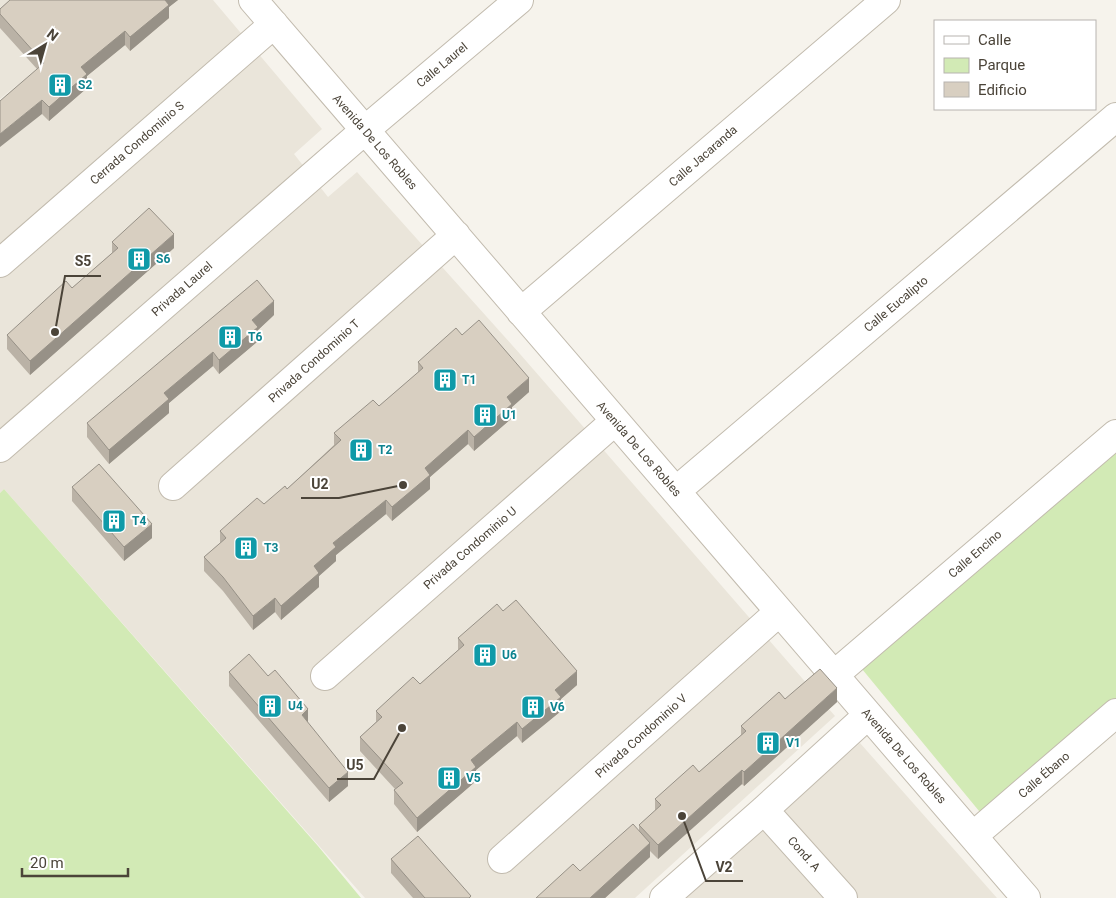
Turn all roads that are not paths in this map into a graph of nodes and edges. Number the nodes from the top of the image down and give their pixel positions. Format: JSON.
{"nodes":[{"id":1,"x":253,"y":0,"type":"edge"},
{"id":2,"x":519,"y":0,"type":"edge"},
{"id":3,"x":886,"y":0,"type":"edge"},
{"id":4,"x":274,"y":24,"type":"junction"},
{"id":5,"x":1116,"y":117,"type":"edge"},
{"id":6,"x":365,"y":130,"type":"junction"},
{"id":7,"x":456,"y":236,"type":"junction"},
{"id":8,"x":0,"y":263,"type":"edge"},
{"id":9,"x":521,"y":312,"type":"junction"},
{"id":10,"x":615,"y":421,"type":"junction"},
{"id":11,"x":1116,"y":434,"type":"edge"},
{"id":12,"x":0,"y":448,"type":"edge"},
{"id":13,"x":173,"y":486,"type":"dead end"},
{"id":14,"x":676,"y":492,"type":"junction"},
{"id":15,"x":780,"y":612,"type":"junction"},
{"id":16,"x":834,"y":675,"type":"junction"},
{"id":17,"x":325,"y":676,"type":"dead end"},
{"id":18,"x":1116,"y":713,"type":"edge"},
{"id":19,"x":868,"y":715,"type":"junction"},
{"id":20,"x":764,"y":810,"type":"junction"},
{"id":21,"x":973,"y":836,"type":"junction"},
{"id":22,"x":502,"y":859,"type":"dead end"},
{"id":23,"x":664,"y":898,"type":"edge"},
{"id":24,"x":843,"y":898,"type":"edge"},
{"id":25,"x":1026,"y":898,"type":"edge"}],
"edges":[{"from":1,"to":4,"type":"street","name":"Avenida De Los Robles"},
{"from":2,"to":6,"type":"street","name":"Calle Laurel"},
{"from":3,"to":9,"type":"street","name":"Calle Jacaranda"},
{"from":4,"to":6,"type":"street","name":"Avenida De Los Robles"},
{"from":4,"to":8,"type":"street","name":"Cerrada Condominio S"},
{"from":5,"to":14,"type":"street","name":"Calle Eucalipto"},
{"from":6,"to":7,"type":"street","name":"Avenida De Los Robles"},
{"from":6,"to":12,"type":"street","name":"Privada Laurel"},
{"from":7,"to":9,"type":"street","name":"Avenida De Los Robles"},
{"from":7,"to":13,"type":"street","name":"Privada Condominio T"},
{"from":9,"to":10,"type":"street","name":"Avenida De Los Robles"},
{"from":10,"to":14,"type":"street","name":"Avenida De Los Robles"},
{"from":10,"to":17,"type":"street","name":"Privada Condominio U"},
{"from":11,"to":16,"type":"street","name":"Calle Encino"},
{"from":14,"to":15,"type":"street","name":"Avenida De Los Robles"},
{"from":15,"to":16,"type":"street","name":"Avenida De Los Robles"},
{"from":15,"to":22,"type":"street","name":"Privada Condominio V"},
{"from":16,"to":19,"type":"street","name":"Avenida De Los Robles"},
{"from":18,"to":21,"type":"street","name":"Calle Ébano"},
{"from":19,"to":20,"type":"street"},
{"from":19,"to":21,"type":"street","name":"Avenida De Los Robles"},
{"from":20,"to":23,"type":"street"},
{"from":20,"to":24,"type":"street","name":"Cond. A"},
{"from":21,"to":25,"type":"street","name":"Avenida De Los Robles"}]}
